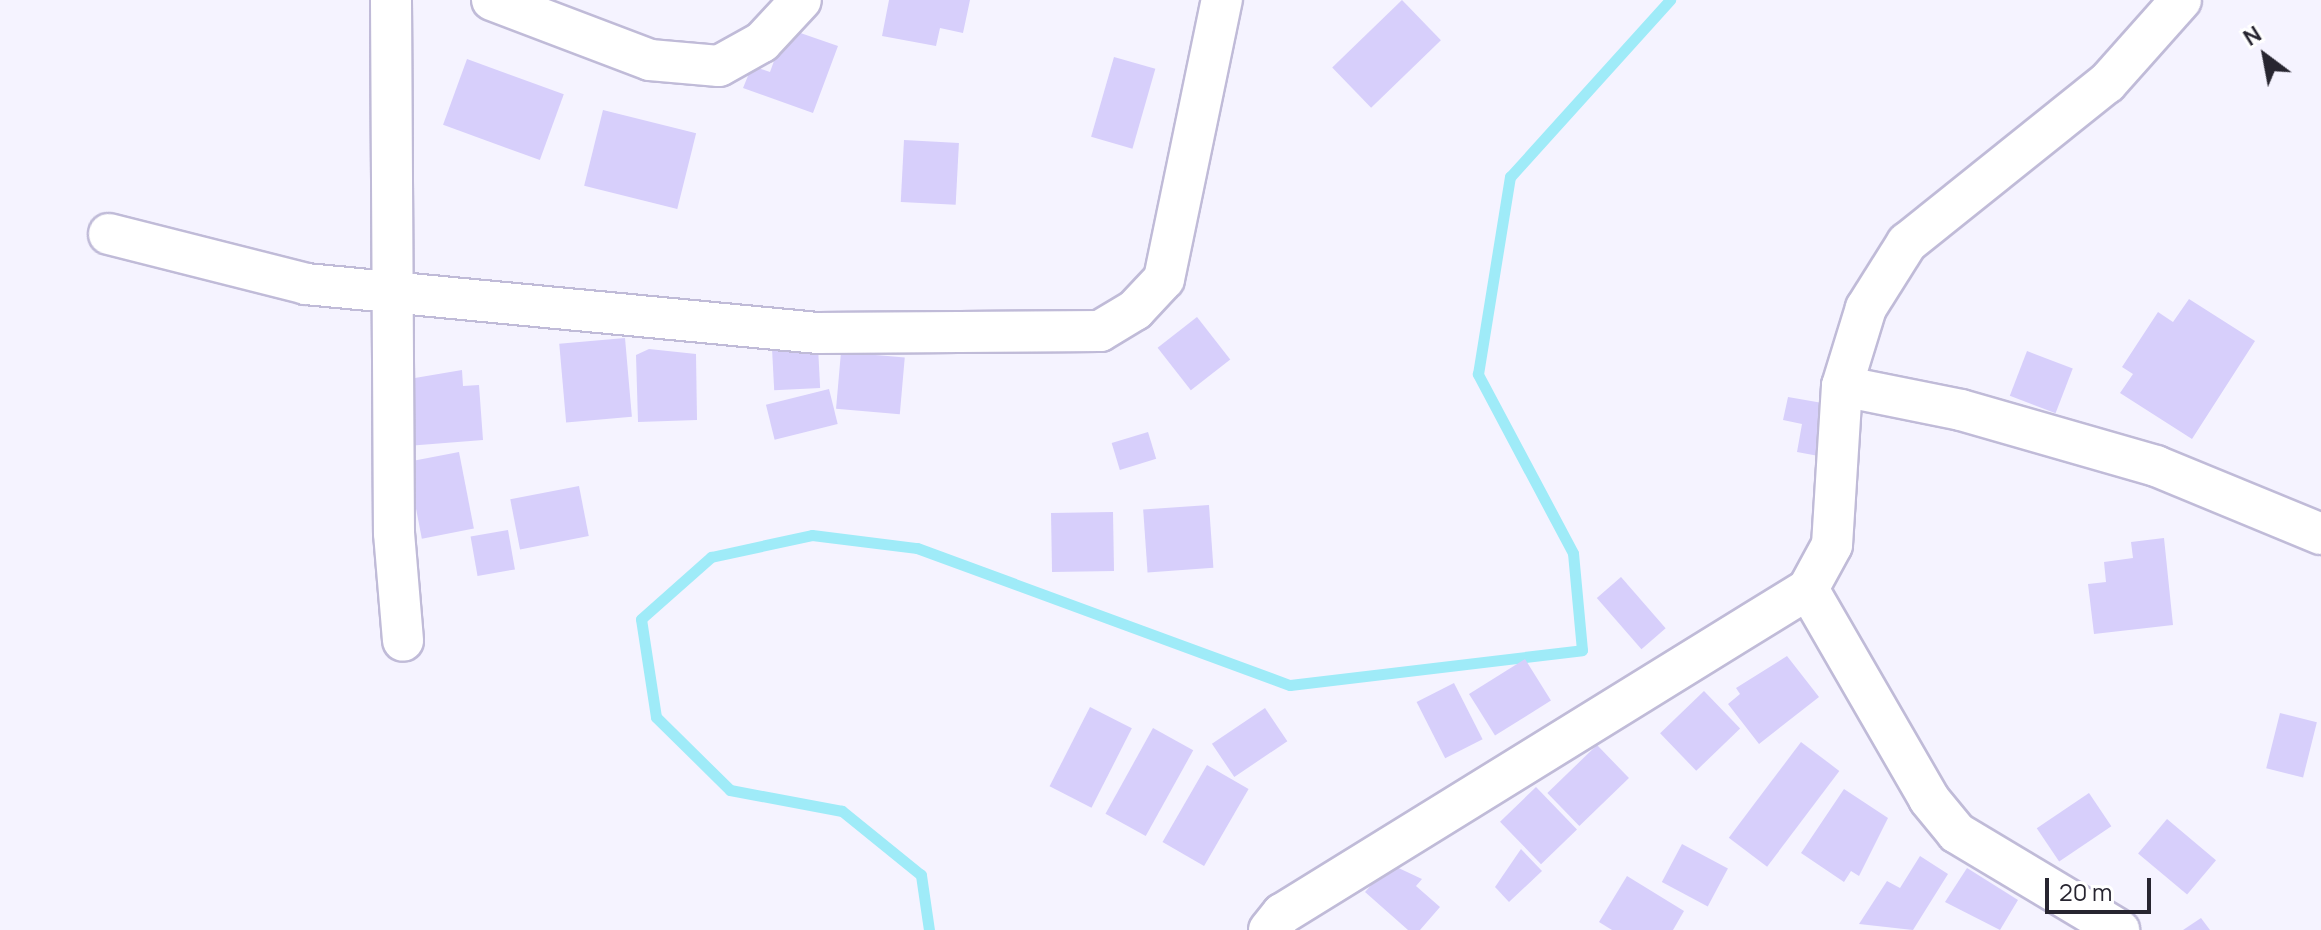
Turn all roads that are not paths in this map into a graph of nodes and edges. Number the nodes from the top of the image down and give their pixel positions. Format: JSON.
{"nodes":[{"id":1,"x":391,"y":0,"type":"edge"},
{"id":2,"x":492,"y":0,"type":"edge"},
{"id":3,"x":801,"y":0,"type":"edge"},
{"id":4,"x":1222,"y":0,"type":"edge"},
{"id":5,"x":2181,"y":0,"type":"edge"},
{"id":6,"x":109,"y":234,"type":"dead end"},
{"id":7,"x":394,"y":291,"type":"junction"},
{"id":8,"x":1842,"y":386,"type":"junction"},
{"id":9,"x":2321,"y":534,"type":"edge"},
{"id":10,"x":1808,"y":589,"type":"junction"},
{"id":11,"x":403,"y":641,"type":"dead end"},
{"id":12,"x":1269,"y":930,"type":"edge"},
{"id":13,"x":2119,"y":930,"type":"edge"}],
"edges":[{"from":1,"to":7,"type":"street"},
{"from":2,"to":3,"type":"street"},
{"from":4,"to":7,"type":"street"},
{"from":5,"to":8,"type":"street"},
{"from":6,"to":7,"type":"street"},
{"from":7,"to":11,"type":"street"},
{"from":8,"to":9,"type":"street"},
{"from":8,"to":10,"type":"street"},
{"from":10,"to":12,"type":"street"},
{"from":10,"to":13,"type":"street"}]}
